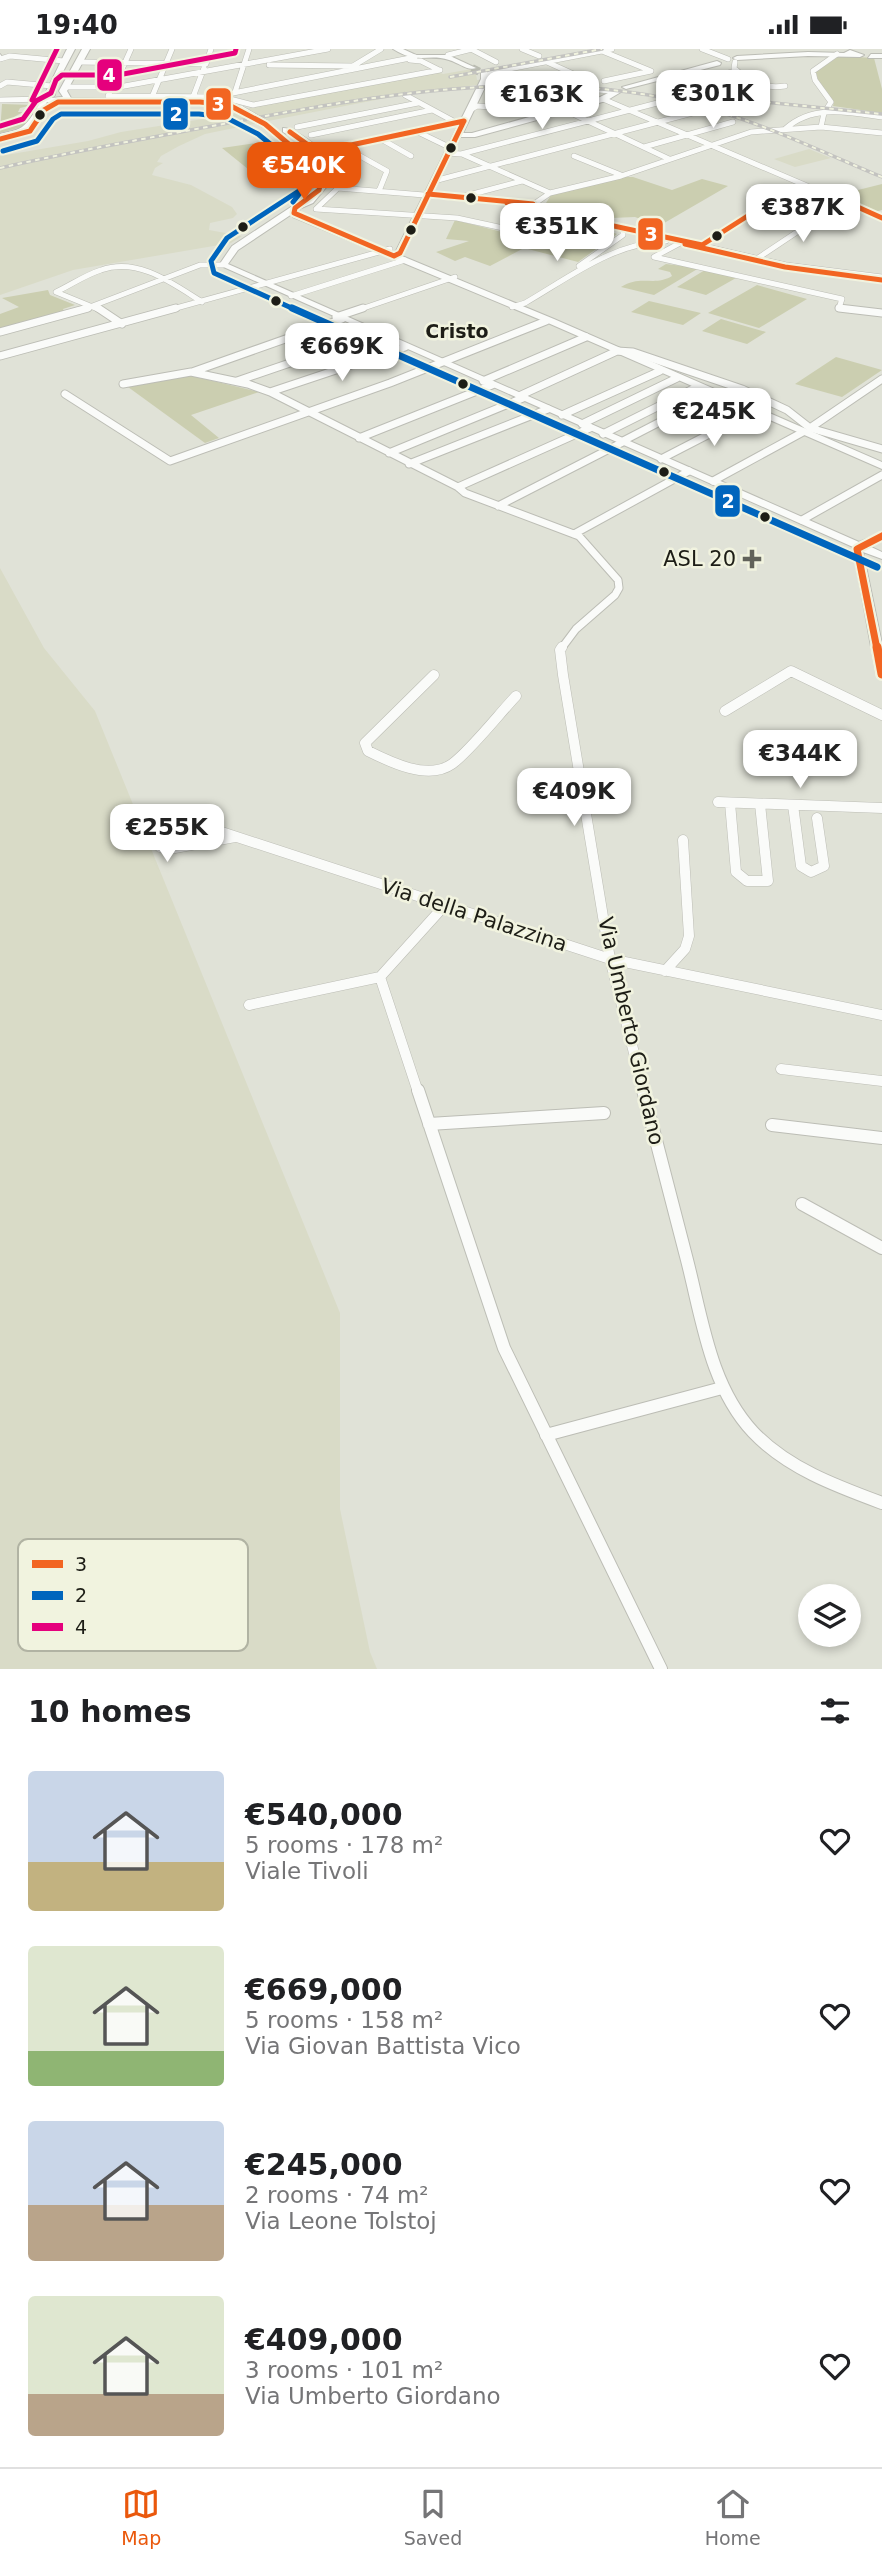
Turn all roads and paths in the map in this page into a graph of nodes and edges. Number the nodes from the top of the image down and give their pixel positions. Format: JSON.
{"nodes":[{"id":1,"x":15,"y":49,"type":"edge"},
{"id":2,"x":71,"y":49,"type":"edge"},
{"id":3,"x":86,"y":49,"type":"edge"},
{"id":4,"x":131,"y":49,"type":"edge"},
{"id":5,"x":172,"y":49,"type":"edge"},
{"id":6,"x":211,"y":49,"type":"edge"},
{"id":7,"x":249,"y":49,"type":"edge"},
{"id":8,"x":328,"y":49,"type":"edge"},
{"id":9,"x":381,"y":49,"type":"edge"},
{"id":10,"x":397,"y":49,"type":"edge"},
{"id":11,"x":460,"y":49,"type":"edge"},
{"id":12,"x":471,"y":49,"type":"edge"},
{"id":13,"x":522,"y":49,"type":"edge"},
{"id":14,"x":612,"y":49,"type":"edge"},
{"id":15,"x":702,"y":49,"type":"edge"},
{"id":16,"x":602,"y":51,"type":"junction"},
{"id":17,"x":851,"y":53,"type":"edge"},
{"id":18,"x":837,"y":54,"type":"junction"},
{"id":19,"x":448,"y":56,"type":"junction"},
{"id":20,"x":882,"y":56,"type":"edge"},
{"id":21,"x":539,"y":57,"type":"dead end"},
{"id":22,"x":1,"y":58,"type":"edge"},
{"id":23,"x":413,"y":58,"type":"junction"},
{"id":24,"x":64,"y":61,"type":"junction"},
{"id":25,"x":547,"y":61,"type":"junction"},
{"id":26,"x":79,"y":62,"type":"junction"},
{"id":27,"x":496,"y":62,"type":"dead end"},
{"id":28,"x":734,"y":62,"type":"junction"},
{"id":29,"x":125,"y":63,"type":"junction"},
{"id":30,"x":166,"y":64,"type":"junction"},
{"id":31,"x":206,"y":64,"type":"junction"},
{"id":32,"x":244,"y":64,"type":"junction"},
{"id":33,"x":324,"y":65,"type":"junction"},
{"id":34,"x":353,"y":66,"type":"junction"},
{"id":35,"x":472,"y":68,"type":"tunnel mouth"},
{"id":36,"x":362,"y":69,"type":"junction"},
{"id":37,"x":692,"y":70,"type":"junction"},
{"id":38,"x":203,"y":72,"type":"junction"},
{"id":39,"x":321,"y":76,"type":"junction"},
{"id":40,"x":159,"y":80,"type":"junction"},
{"id":41,"x":485,"y":80,"type":"joint"},
{"id":42,"x":604,"y":81,"type":"dead end"},
{"id":43,"x":571,"y":82,"type":"dead end"},
{"id":44,"x":0,"y":86,"type":"edge"},
{"id":45,"x":785,"y":86,"type":"dead end"},
{"id":46,"x":113,"y":87,"type":"junction"},
{"id":47,"x":626,"y":87,"type":"dead end"},
{"id":48,"x":687,"y":87,"type":"dead end"},
{"id":49,"x":768,"y":88,"type":"junction"},
{"id":50,"x":614,"y":91,"type":"joint"},
{"id":51,"x":235,"y":92,"type":"junction"},
{"id":52,"x":57,"y":96,"type":"junction"},
{"id":53,"x":405,"y":96,"type":"dead end"},
{"id":54,"x":764,"y":96,"type":"dead end"},
{"id":55,"x":152,"y":97,"type":"junction"},
{"id":56,"x":193,"y":97,"type":"junction"},
{"id":57,"x":212,"y":97,"type":"junction"},
{"id":58,"x":603,"y":99,"type":"junction"},
{"id":59,"x":0,"y":100,"type":"edge"},
{"id":60,"x":664,"y":101,"type":"dead end"},
{"id":61,"x":418,"y":103,"type":"junction"},
{"id":62,"x":473,"y":108,"type":"junction"},
{"id":63,"x":432,"y":110,"type":"junction"},
{"id":64,"x":704,"y":110,"type":"dead end"},
{"id":65,"x":559,"y":111,"type":"junction"},
{"id":66,"x":628,"y":111,"type":"junction"},
{"id":67,"x":825,"y":111,"type":"junction"},
{"id":68,"x":882,"y":117,"type":"edge"},
{"id":69,"x":587,"y":121,"type":"junction"},
{"id":70,"x":733,"y":122,"type":"dead end"},
{"id":71,"x":459,"y":123,"type":"junction"},
{"id":72,"x":655,"y":123,"type":"junction"},
{"id":73,"x":265,"y":124,"type":"junction"},
{"id":74,"x":821,"y":127,"type":"junction"},
{"id":75,"x":785,"y":129,"type":"junction"},
{"id":76,"x":418,"y":132,"type":"junction"},
{"id":77,"x":882,"y":132,"type":"edge"},
{"id":78,"x":615,"y":134,"type":"junction"},
{"id":79,"x":311,"y":135,"type":"junction"},
{"id":80,"x":457,"y":135,"type":"junction"},
{"id":81,"x":684,"y":136,"type":"junction"},
{"id":82,"x":0,"y":137,"type":"edge"},
{"id":83,"x":381,"y":139,"type":"junction"},
{"id":84,"x":708,"y":145,"type":"junction"},
{"id":85,"x":344,"y":147,"type":"junction"},
{"id":86,"x":643,"y":147,"type":"junction"},
{"id":87,"x":334,"y":149,"type":"junction"},
{"id":88,"x":450,"y":151,"type":"junction"},
{"id":89,"x":318,"y":152,"type":"junction"},
{"id":90,"x":461,"y":154,"type":"junction"},
{"id":91,"x":411,"y":156,"type":"dead end"},
{"id":92,"x":574,"y":156,"type":"dead end"},
{"id":93,"x":669,"y":159,"type":"junction"},
{"id":94,"x":492,"y":167,"type":"junction"},
{"id":95,"x":621,"y":176,"type":"junction"},
{"id":96,"x":434,"y":181,"type":"junction"},
{"id":97,"x":522,"y":181,"type":"junction"},
{"id":98,"x":338,"y":188,"type":"junction"},
{"id":99,"x":820,"y":190,"type":"junction"},
{"id":100,"x":379,"y":191,"type":"junction"},
{"id":101,"x":550,"y":193,"type":"junction"},
{"id":102,"x":428,"y":194,"type":"junction"},
{"id":103,"x":459,"y":197,"type":"junction"},
{"id":104,"x":507,"y":203,"type":"junction"},
{"id":105,"x":537,"y":205,"type":"junction"},
{"id":106,"x":833,"y":208,"type":"dead end"},
{"id":107,"x":298,"y":211,"type":"junction"},
{"id":108,"x":418,"y":215,"type":"junction"},
{"id":109,"x":574,"y":216,"type":"junction"},
{"id":110,"x":882,"y":218,"type":"edge"},
{"id":111,"x":286,"y":219,"type":"junction"},
{"id":112,"x":308,"y":219,"type":"junction"},
{"id":113,"x":271,"y":224,"type":"junction"},
{"id":114,"x":637,"y":231,"type":"junction"},
{"id":115,"x":625,"y":232,"type":"junction"},
{"id":116,"x":680,"y":243,"type":"junction"},
{"id":117,"x":700,"y":246,"type":"junction"},
{"id":118,"x":615,"y":251,"type":"junction"},
{"id":119,"x":395,"y":254,"type":"junction"},
{"id":120,"x":758,"y":258,"type":"junction"},
{"id":121,"x":223,"y":265,"type":"junction"},
{"id":122,"x":451,"y":278,"type":"junction"},
{"id":123,"x":882,"y":278,"type":"edge"},
{"id":124,"x":164,"y":279,"type":"junction"},
{"id":125,"x":264,"y":285,"type":"junction"},
{"id":126,"x":291,"y":296,"type":"junction"},
{"id":127,"x":202,"y":302,"type":"junction"},
{"id":128,"x":516,"y":305,"type":"junction"},
{"id":129,"x":95,"y":306,"type":"junction"},
{"id":130,"x":882,"y":313,"type":"edge"},
{"id":131,"x":339,"y":318,"type":"junction"},
{"id":132,"x":549,"y":321,"type":"junction"},
{"id":133,"x":122,"y":324,"type":"junction"},
{"id":134,"x":0,"y":332,"type":"edge"},
{"id":135,"x":375,"y":334,"type":"junction"},
{"id":136,"x":586,"y":337,"type":"junction"},
{"id":137,"x":405,"y":347,"type":"junction"},
{"id":138,"x":617,"y":351,"type":"junction"},
{"id":139,"x":0,"y":356,"type":"edge"},
{"id":140,"x":442,"y":363,"type":"junction"},
{"id":141,"x":660,"y":371,"type":"junction"},
{"id":142,"x":191,"y":372,"type":"junction"},
{"id":143,"x":677,"y":378,"type":"junction"},
{"id":144,"x":882,"y":379,"type":"edge"},
{"id":145,"x":236,"y":381,"type":"junction"},
{"id":146,"x":487,"y":383,"type":"junction"},
{"id":147,"x":123,"y":384,"type":"dead end"},
{"id":148,"x":697,"y":387,"type":"junction"},
{"id":149,"x":270,"y":392,"type":"junction"},
{"id":150,"x":65,"y":394,"type":"dead end"},
{"id":151,"x":715,"y":394,"type":"junction"},
{"id":152,"x":521,"y":397,"type":"junction"},
{"id":153,"x":548,"y":409,"type":"junction"},
{"id":154,"x":309,"y":411,"type":"junction"},
{"id":155,"x":754,"y":411,"type":"junction"},
{"id":156,"x":562,"y":415,"type":"junction"},
{"id":157,"x":586,"y":426,"type":"junction"},
{"id":158,"x":806,"y":430,"type":"junction"},
{"id":159,"x":603,"y":434,"type":"junction"},
{"id":160,"x":359,"y":438,"type":"junction"},
{"id":161,"x":622,"y":442,"type":"junction"},
{"id":162,"x":882,"y":449,"type":"edge"},
{"id":163,"x":389,"y":453,"type":"junction"},
{"id":164,"x":661,"y":459,"type":"junction"},
{"id":165,"x":409,"y":464,"type":"junction"},
{"id":166,"x":882,"y":466,"type":"edge"},
{"id":167,"x":690,"y":471,"type":"junction"},
{"id":168,"x":882,"y":475,"type":"edge"},
{"id":169,"x":713,"y":481,"type":"junction"},
{"id":170,"x":458,"y":487,"type":"junction"},
{"id":171,"x":498,"y":506,"type":"junction"},
{"id":172,"x":802,"y":520,"type":"junction"},
{"id":173,"x":574,"y":534,"type":"junction"},
{"id":174,"x":882,"y":536,"type":"edge"},
{"id":175,"x":859,"y":545,"type":"junction"},
{"id":176,"x":882,"y":556,"type":"edge"},
{"id":177,"x":882,"y":674,"type":"edge"},
{"id":178,"x":434,"y":675,"type":"dead end"},
{"id":179,"x":516,"y":696,"type":"dead end"},
{"id":180,"x":725,"y":711,"type":"dead end"},
{"id":181,"x":882,"y":715,"type":"edge"},
{"id":182,"x":718,"y":802,"type":"dead end"},
{"id":183,"x":730,"y":803,"type":"junction"},
{"id":184,"x":760,"y":804,"type":"junction"},
{"id":185,"x":793,"y":805,"type":"junction"},
{"id":186,"x":882,"y":808,"type":"edge"},
{"id":187,"x":154,"y":813,"type":"dead end"},
{"id":188,"x":817,"y":818,"type":"dead end"},
{"id":189,"x":182,"y":819,"type":"junction"},
{"id":190,"x":236,"y":837,"type":"junction"},
{"id":191,"x":683,"y":840,"type":"dead end"},
{"id":192,"x":444,"y":906,"type":"junction"},
{"id":193,"x":610,"y":959,"type":"junction"},
{"id":194,"x":665,"y":971,"type":"junction"},
{"id":195,"x":380,"y":977,"type":"junction"},
{"id":196,"x":249,"y":1005,"type":"dead end"},
{"id":197,"x":882,"y":1015,"type":"edge"},
{"id":198,"x":781,"y":1069,"type":"dead end"},
{"id":199,"x":882,"y":1081,"type":"edge"},
{"id":200,"x":604,"y":1113,"type":"dead end"},
{"id":201,"x":429,"y":1124,"type":"junction"},
{"id":202,"x":772,"y":1125,"type":"dead end"},
{"id":203,"x":882,"y":1138,"type":"edge"},
{"id":204,"x":802,"y":1204,"type":"dead end"},
{"id":205,"x":882,"y":1248,"type":"edge"},
{"id":206,"x":722,"y":1388,"type":"junction"},
{"id":207,"x":546,"y":1435,"type":"junction"},
{"id":208,"x":882,"y":1503,"type":"edge"},
{"id":209,"x":661,"y":1669,"type":"edge"}],
"edges":[{"from":1,"to":22,"type":"street"},
{"from":2,"to":24,"type":"street"},
{"from":3,"to":26,"type":"street"},
{"from":4,"to":29,"type":"street"},
{"from":5,"to":30,"type":"street"},
{"from":6,"to":31,"type":"street"},
{"from":7,"to":32,"type":"street"},
{"from":8,"to":32,"type":"street"},
{"from":8,"to":33,"type":"street"},
{"from":9,"to":34,"type":"street"},
{"from":10,"to":23,"type":"street"},
{"from":11,"to":19,"type":"street"},
{"from":12,"to":19,"type":"street"},
{"from":12,"to":27,"type":"street"},
{"from":13,"to":21,"type":"street"},
{"from":14,"to":16,"type":"street"},
{"from":15,"to":28,"type":"street"},
{"from":16,"to":25,"type":"street"},
{"from":16,"to":42,"type":"street"},
{"from":17,"to":18,"type":"street"},
{"from":17,"to":20,"type":"street"},
{"from":18,"to":28,"type":"street"},
{"from":18,"to":67,"type":"street"},
{"from":19,"to":23,"type":"street"},
{"from":19,"to":35,"type":"street"},
{"from":22,"to":24,"type":"street"},
{"from":23,"to":36,"type":"street"},
{"from":23,"to":57,"type":"street"},
{"from":24,"to":52,"type":"street"},
{"from":25,"to":41,"type":"street"},
{"from":25,"to":43,"type":"street"},
{"from":26,"to":29,"type":"street"},
{"from":26,"to":52,"type":"street"},
{"from":28,"to":37,"type":"street"},
{"from":28,"to":37,"type":"street"},
{"from":28,"to":48,"type":"street"},
{"from":28,"to":49,"type":"street"},
{"from":29,"to":30,"type":"street"},
{"from":29,"to":46,"type":"street"},
{"from":30,"to":31,"type":"street"},
{"from":30,"to":40,"type":"street"},
{"from":31,"to":32,"type":"street"},
{"from":31,"to":38,"type":"street"},
{"from":32,"to":33,"type":"street"},
{"from":32,"to":38,"type":"street"},
{"from":32,"to":51,"type":"street"},
{"from":33,"to":34,"type":"street"},
{"from":33,"to":39,"type":"street"},
{"from":34,"to":36,"type":"street"},
{"from":36,"to":39,"type":"street"},
{"from":37,"to":47,"type":"street"},
{"from":38,"to":40,"type":"street"},
{"from":38,"to":56,"type":"street"},
{"from":39,"to":51,"type":"street"},
{"from":40,"to":46,"type":"street"},
{"from":40,"to":55,"type":"street"},
{"from":41,"to":62,"type":"street"},
{"from":44,"to":52,"type":"street"},
{"from":45,"to":49,"type":"street"},
{"from":46,"to":52,"type":"street"},
{"from":46,"to":55,"type":"street"},
{"from":49,"to":54,"type":"street"},
{"from":50,"to":58,"type":"street"},
{"from":50,"to":65,"type":"street"},
{"from":51,"to":57,"type":"street"},
{"from":52,"to":59,"type":"street"},
{"from":52,"to":73,"type":"street","bridge":true},
{"from":52,"to":82,"type":"street"},
{"from":53,"to":61,"type":"street"},
{"from":55,"to":56,"type":"street"},
{"from":56,"to":57,"type":"street"},
{"from":58,"to":65,"type":"street"},
{"from":58,"to":66,"type":"street"},
{"from":60,"to":66,"type":"street"},
{"from":61,"to":63,"type":"street"},
{"from":61,"to":79,"type":"street"},
{"from":62,"to":65,"type":"street"},
{"from":62,"to":71,"type":"street"},
{"from":63,"to":71,"type":"street"},
{"from":63,"to":79,"type":"street"},
{"from":64,"to":72,"type":"street"},
{"from":65,"to":69,"type":"street"},
{"from":65,"to":80,"type":"street"},
{"from":66,"to":69,"type":"street"},
{"from":66,"to":72,"type":"street"},
{"from":67,"to":68,"type":"street"},
{"from":67,"to":74,"type":"street"},
{"from":67,"to":75,"type":"street"},
{"from":69,"to":78,"type":"street"},
{"from":69,"to":90,"type":"street"},
{"from":70,"to":81,"type":"street"},
{"from":71,"to":76,"type":"street"},
{"from":71,"to":80,"type":"street"},
{"from":72,"to":78,"type":"street"},
{"from":72,"to":81,"type":"street"},
{"from":73,"to":89,"type":"street"},
{"from":73,"to":107,"type":"street"},
{"from":74,"to":75,"type":"street"},
{"from":74,"to":77,"type":"street"},
{"from":75,"to":84,"type":"street"},
{"from":76,"to":83,"type":"street"},
{"from":76,"to":88,"type":"street"},
{"from":78,"to":86,"type":"street"},
{"from":78,"to":94,"type":"street"},
{"from":79,"to":87,"type":"street"},
{"from":80,"to":88,"type":"street"},
{"from":81,"to":84,"type":"street"},
{"from":81,"to":86,"type":"street"},
{"from":83,"to":85,"type":"street"},
{"from":83,"to":91,"type":"street"},
{"from":84,"to":93,"type":"street"},
{"from":84,"to":99,"type":"street"},
{"from":85,"to":87,"type":"street"},
{"from":85,"to":100,"type":"street"},
{"from":86,"to":93,"type":"street"},
{"from":87,"to":89,"type":"street"},
{"from":88,"to":90,"type":"street"},
{"from":88,"to":96,"type":"street"},
{"from":89,"to":98,"type":"street"},
{"from":90,"to":94,"type":"street"},
{"from":92,"to":95,"type":"street"},
{"from":93,"to":95,"type":"street"},
{"from":94,"to":96,"type":"street"},
{"from":94,"to":97,"type":"street"},
{"from":95,"to":101,"type":"street"},
{"from":96,"to":102,"type":"street"},
{"from":97,"to":101,"type":"street"},
{"from":97,"to":103,"type":"street"},
{"from":98,"to":100,"type":"street"},
{"from":98,"to":108,"type":"street"},
{"from":99,"to":110,"type":"street"},
{"from":99,"to":117,"type":"street"},
{"from":100,"to":102,"type":"street"},
{"from":101,"to":105,"type":"street"},
{"from":102,"to":103,"type":"street"},
{"from":102,"to":108,"type":"street"},
{"from":103,"to":104,"type":"street"},
{"from":104,"to":105,"type":"street"},
{"from":104,"to":105,"type":"street"},
{"from":105,"to":108,"type":"street"},
{"from":105,"to":109,"type":"street"},
{"from":106,"to":120,"type":"street"},
{"from":107,"to":111,"type":"street"},
{"from":107,"to":112,"type":"street"},
{"from":107,"to":113,"type":"street"},
{"from":107,"to":119,"type":"street"},
{"from":108,"to":119,"type":"street"},
{"from":109,"to":114,"type":"street"},
{"from":109,"to":115,"type":"street"},
{"from":111,"to":112,"type":"street"},
{"from":111,"to":113,"type":"street"},
{"from":112,"to":119,"type":"street"},
{"from":113,"to":121,"type":"street"},
{"from":114,"to":115,"type":"street"},
{"from":114,"to":116,"type":"street"},
{"from":114,"to":117,"type":"street"},
{"from":114,"to":118,"type":"street"},
{"from":115,"to":128,"type":"street"},
{"from":116,"to":117,"type":"street"},
{"from":116,"to":118,"type":"street"},
{"from":116,"to":130,"type":"street"},
{"from":117,"to":120,"type":"street"},
{"from":117,"to":123,"type":"street"},
{"from":118,"to":128,"type":"street"},
{"from":119,"to":122,"type":"street"},
{"from":119,"to":125,"type":"street"},
{"from":119,"to":126,"type":"street"},
{"from":120,"to":123,"type":"street"},
{"from":121,"to":124,"type":"street"},
{"from":121,"to":125,"type":"street"},
{"from":122,"to":128,"type":"street"},
{"from":122,"to":131,"type":"street"},
{"from":124,"to":127,"type":"street"},
{"from":124,"to":129,"type":"street"},
{"from":124,"to":129,"type":"street"},
{"from":125,"to":126,"type":"street"},
{"from":125,"to":127,"type":"street"},
{"from":126,"to":131,"type":"street"},
{"from":127,"to":133,"type":"street"},
{"from":128,"to":132,"type":"street"},
{"from":129,"to":133,"type":"street"},
{"from":129,"to":134,"type":"street"},
{"from":131,"to":135,"type":"street"},
{"from":131,"to":142,"type":"street"},
{"from":132,"to":136,"type":"street"},
{"from":132,"to":140,"type":"street"},
{"from":133,"to":139,"type":"street"},
{"from":135,"to":137,"type":"street"},
{"from":135,"to":145,"type":"street"},
{"from":136,"to":138,"type":"street"},
{"from":136,"to":146,"type":"street"},
{"from":137,"to":140,"type":"street"},
{"from":137,"to":149,"type":"street"},
{"from":138,"to":141,"type":"street"},
{"from":138,"to":152,"type":"street"},
{"from":138,"to":158,"type":"street"},
{"from":140,"to":146,"type":"street"},
{"from":140,"to":154,"type":"street"},
{"from":141,"to":143,"type":"street"},
{"from":141,"to":156,"type":"street"},
{"from":142,"to":145,"type":"street","name":"Via Umberto Giordano"},
{"from":142,"to":147,"type":"street","name":"Via Umberto Giordano"},
{"from":143,"to":148,"type":"street"},
{"from":143,"to":157,"type":"street"},
{"from":144,"to":158,"type":"street"},
{"from":145,"to":149,"type":"street","name":"Via Umberto Giordano"},
{"from":146,"to":152,"type":"street"},
{"from":146,"to":160,"type":"street"},
{"from":148,"to":151,"type":"street"},
{"from":148,"to":159,"type":"street"},
{"from":149,"to":154,"type":"street","name":"Via Umberto Giordano"},
{"from":150,"to":154,"type":"street"},
{"from":151,"to":155,"type":"street"},
{"from":151,"to":161,"type":"street"},
{"from":152,"to":153,"type":"street"},
{"from":152,"to":163,"type":"street"},
{"from":153,"to":156,"type":"street"},
{"from":153,"to":165,"type":"street"},
{"from":154,"to":160,"type":"street","name":"Via Umberto Giordano"},
{"from":155,"to":158,"type":"street"},
{"from":155,"to":164,"type":"street"},
{"from":156,"to":157,"type":"street"},
{"from":157,"to":159,"type":"street"},
{"from":157,"to":170,"type":"street"},
{"from":158,"to":162,"type":"street"},
{"from":158,"to":166,"type":"street"},
{"from":158,"to":169,"type":"street"},
{"from":159,"to":161,"type":"street"},
{"from":160,"to":163,"type":"street","name":"Via Umberto Giordano"},
{"from":161,"to":164,"type":"street"},
{"from":161,"to":171,"type":"street"},
{"from":163,"to":165,"type":"street","name":"Via Umberto Giordano"},
{"from":164,"to":167,"type":"street"},
{"from":165,"to":170,"type":"street","name":"Via Umberto Giordano"},
{"from":167,"to":169,"type":"street"},
{"from":167,"to":173,"type":"street"},
{"from":168,"to":172,"type":"street"},
{"from":169,"to":172,"type":"street"},
{"from":170,"to":171,"type":"street","name":"Via Umberto Giordano"},
{"from":171,"to":173,"type":"street","name":"Via Umberto Giordano"},
{"from":172,"to":175,"type":"street"},
{"from":173,"to":193,"type":"street","name":"Via Umberto Giordano"},
{"from":174,"to":175,"type":"street"},
{"from":175,"to":176,"type":"street"},
{"from":175,"to":177,"type":"street"},
{"from":178,"to":179,"type":"street"},
{"from":180,"to":181,"type":"street"},
{"from":182,"to":183,"type":"street"},
{"from":183,"to":184,"type":"street"},
{"from":183,"to":184,"type":"street"},
{"from":184,"to":185,"type":"street"},
{"from":185,"to":186,"type":"street"},
{"from":185,"to":188,"type":"street"},
{"from":187,"to":189,"type":"street","name":"Via della Palazzina"},
{"from":189,"to":190,"type":"street","name":"Via della Palazzina"},
{"from":189,"to":190,"type":"street"},
{"from":190,"to":192,"type":"street","name":"Via della Palazzina"},
{"from":191,"to":194,"type":"street"},
{"from":192,"to":193,"type":"street","name":"Via della Palazzina"},
{"from":192,"to":195,"type":"street"},
{"from":193,"to":194,"type":"street","name":"Via della Palazzina"},
{"from":193,"to":206,"type":"street","name":"Via Umberto Giordano"},
{"from":194,"to":197,"type":"street","name":"Via della Palazzina"},
{"from":195,"to":196,"type":"street"},
{"from":195,"to":201,"type":"street"},
{"from":198,"to":199,"type":"street"},
{"from":200,"to":201,"type":"street"},
{"from":201,"to":207,"type":"street"},
{"from":202,"to":203,"type":"street"},
{"from":204,"to":205,"type":"street"},
{"from":206,"to":207,"type":"street"},
{"from":206,"to":208,"type":"street","name":"Via Umberto Giordano"},
{"from":207,"to":209,"type":"street"}]}
